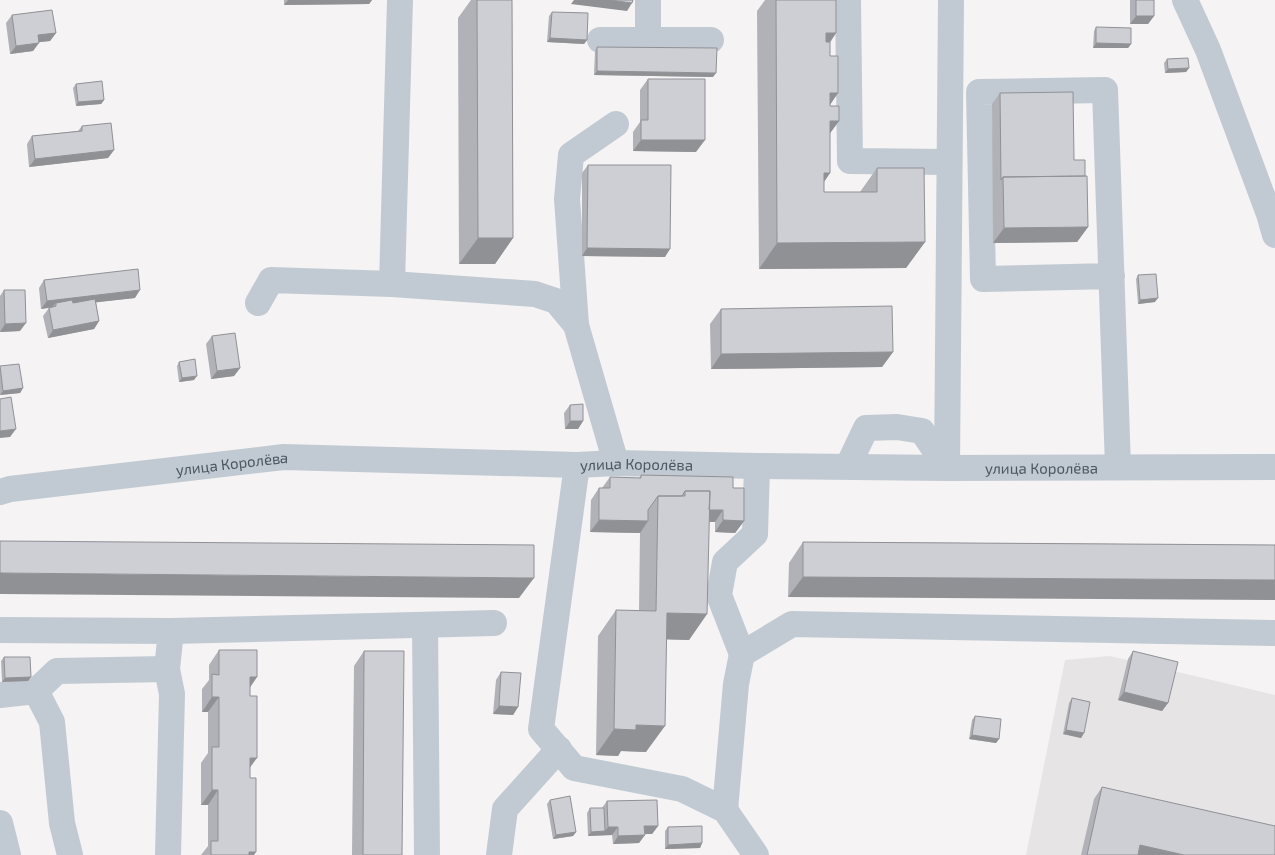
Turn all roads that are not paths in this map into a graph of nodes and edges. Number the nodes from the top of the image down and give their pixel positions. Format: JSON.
{"nodes":[{"id":1,"x":400,"y":0,"type":"edge"},
{"id":2,"x":648,"y":0,"type":"edge"},
{"id":3,"x":848,"y":0,"type":"edge"},
{"id":4,"x":951,"y":0,"type":"edge"},
{"id":5,"x":1185,"y":0,"type":"edge"},
{"id":6,"x":600,"y":40,"type":"dead end"},
{"id":7,"x":648,"y":40,"type":"junction"},
{"id":8,"x":711,"y":40,"type":"dead end"},
{"id":9,"x":616,"y":124,"type":"dead end"},
{"id":10,"x":949,"y":162,"type":"junction"},
{"id":11,"x":1275,"y":235,"type":"edge"},
{"id":12,"x":1112,"y":276,"type":"junction"},
{"id":13,"x":392,"y":284,"type":"junction"},
{"id":14,"x":258,"y":303,"type":"dead end"},
{"id":15,"x":576,"y":325,"type":"junction"},
{"id":16,"x":616,"y":462,"type":"junction"},
{"id":17,"x":577,"y":465,"type":"junction"},
{"id":18,"x":757,"y":466,"type":"junction"},
{"id":19,"x":848,"y":466,"type":"junction"},
{"id":20,"x":1118,"y":467,"type":"junction"},
{"id":21,"x":1275,"y":467,"type":"edge"},
{"id":22,"x":947,"y":468,"type":"junction"},
{"id":23,"x":0,"y":492,"type":"edge"},
{"id":24,"x":494,"y":622,"type":"dead end"},
{"id":25,"x":424,"y":625,"type":"junction"},
{"id":26,"x":0,"y":630,"type":"edge"},
{"id":27,"x":171,"y":631,"type":"junction"},
{"id":28,"x":1275,"y":633,"type":"edge"},
{"id":29,"x":742,"y":654,"type":"junction"},
{"id":30,"x":167,"y":670,"type":"junction"},
{"id":31,"x":36,"y":691,"type":"junction"},
{"id":32,"x":0,"y":695,"type":"edge"},
{"id":33,"x":558,"y":750,"type":"junction"},
{"id":34,"x":725,"y":810,"type":"junction"},
{"id":35,"x":0,"y":823,"type":"edge"},
{"id":36,"x":8,"y":855,"type":"edge"},
{"id":37,"x":70,"y":855,"type":"edge"},
{"id":38,"x":168,"y":855,"type":"edge"},
{"id":39,"x":427,"y":855,"type":"edge"},
{"id":40,"x":499,"y":855,"type":"edge"},
{"id":41,"x":756,"y":855,"type":"edge"}],
"edges":[{"from":1,"to":13,"type":"street"},
{"from":2,"to":7,"type":"street"},
{"from":3,"to":10,"type":"street"},
{"from":4,"to":10,"type":"street"},
{"from":5,"to":11,"type":"street"},
{"from":6,"to":7,"type":"street"},
{"from":7,"to":8,"type":"street"},
{"from":9,"to":15,"type":"street"},
{"from":10,"to":22,"type":"street"},
{"from":12,"to":12,"type":"street"},
{"from":12,"to":20,"type":"street"},
{"from":13,"to":14,"type":"street"},
{"from":13,"to":15,"type":"street"},
{"from":15,"to":16,"type":"street"},
{"from":16,"to":17,"type":"street","name":"улица Королёва"},
{"from":16,"to":18,"type":"street","name":"улица Королёва"},
{"from":17,"to":23,"type":"street","name":"улица Королёва"},
{"from":17,"to":33,"type":"street"},
{"from":18,"to":19,"type":"street","name":"улица Королёва"},
{"from":18,"to":29,"type":"street"},
{"from":19,"to":22,"type":"street","name":"улица Королёва"},
{"from":19,"to":22,"type":"street"},
{"from":20,"to":21,"type":"street","name":"улица Королёва"},
{"from":20,"to":22,"type":"street","name":"улица Королёва"},
{"from":24,"to":25,"type":"street"},
{"from":25,"to":27,"type":"street"},
{"from":25,"to":39,"type":"street"},
{"from":26,"to":27,"type":"street"},
{"from":27,"to":30,"type":"street"},
{"from":28,"to":29,"type":"street"},
{"from":29,"to":34,"type":"street"},
{"from":30,"to":31,"type":"street"},
{"from":30,"to":38,"type":"street"},
{"from":31,"to":32,"type":"street"},
{"from":31,"to":37,"type":"street"},
{"from":33,"to":34,"type":"street"},
{"from":33,"to":40,"type":"street"},
{"from":34,"to":41,"type":"street"},
{"from":35,"to":36,"type":"street"}]}
